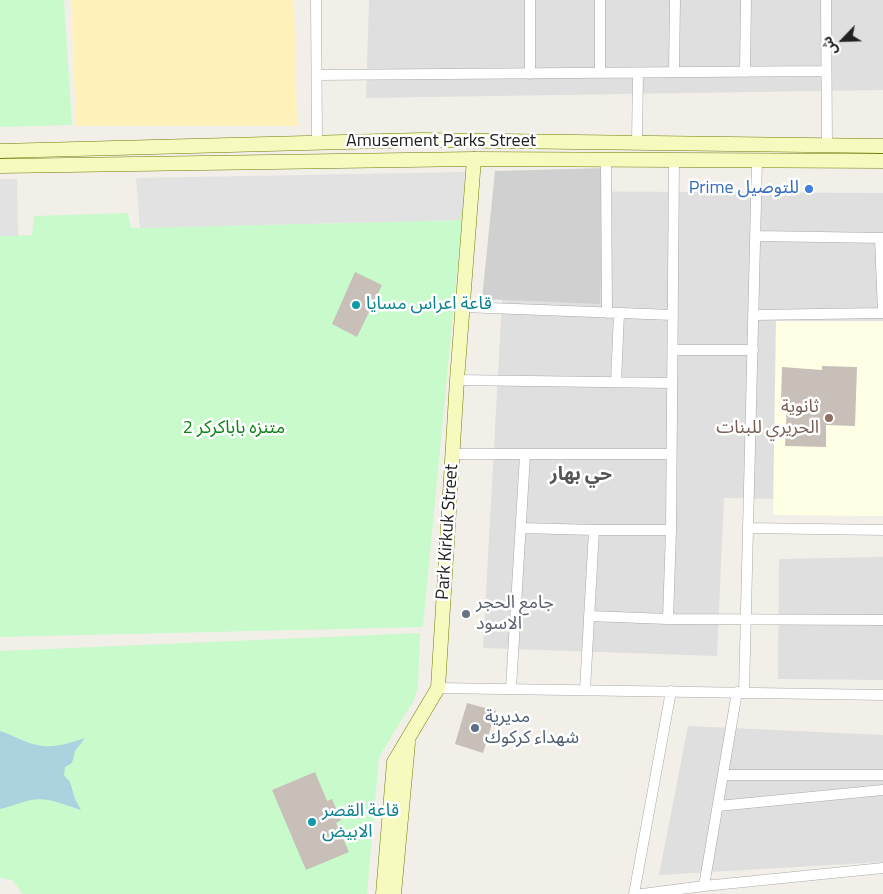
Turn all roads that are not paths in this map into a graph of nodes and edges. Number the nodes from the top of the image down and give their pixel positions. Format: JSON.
{"nodes":[{"id":1,"x":316,"y":0,"type":"edge"},
{"id":2,"x":530,"y":0,"type":"edge"},
{"id":3,"x":600,"y":0,"type":"edge"},
{"id":4,"x":669,"y":0,"type":"edge"},
{"id":5,"x":675,"y":0,"type":"edge"},
{"id":6,"x":746,"y":0,"type":"edge"},
{"id":7,"x":826,"y":0,"type":"edge"},
{"id":8,"x":826,"y":71,"type":"junction"},
{"id":9,"x":674,"y":72,"type":"junction"},
{"id":10,"x":745,"y":72,"type":"junction"},
{"id":11,"x":600,"y":73,"type":"junction"},
{"id":12,"x":638,"y":73,"type":"junction"},
{"id":13,"x":530,"y":74,"type":"junction"},
{"id":14,"x":317,"y":75,"type":"junction"},
{"id":15,"x":547,"y":141,"type":"junction"},
{"id":16,"x":317,"y":142,"type":"junction"},
{"id":17,"x":636,"y":142,"type":"junction"},
{"id":18,"x":827,"y":144,"type":"junction"},
{"id":19,"x":238,"y":145,"type":"junction"},
{"id":20,"x":883,"y":146,"type":"edge"},
{"id":21,"x":0,"y":151,"type":"edge"},
{"id":22,"x":474,"y":159,"type":"junction"},
{"id":23,"x":547,"y":159,"type":"junction"},
{"id":24,"x":606,"y":160,"type":"junction"},
{"id":25,"x":674,"y":160,"type":"junction"},
{"id":26,"x":757,"y":161,"type":"junction"},
{"id":27,"x":883,"y":161,"type":"edge"},
{"id":28,"x":240,"y":163,"type":"junction"},
{"id":29,"x":0,"y":166,"type":"edge"},
{"id":30,"x":756,"y":236,"type":"junction"},
{"id":31,"x":882,"y":238,"type":"edge"},
{"id":32,"x":463,"y":307,"type":"junction"},
{"id":33,"x":606,"y":313,"type":"junction"},
{"id":34,"x":619,"y":313,"type":"junction"},
{"id":35,"x":883,"y":313,"type":"edge"},
{"id":36,"x":673,"y":315,"type":"junction"},
{"id":37,"x":754,"y":315,"type":"junction"},
{"id":38,"x":673,"y":350,"type":"junction"},
{"id":39,"x":753,"y":350,"type":"junction"},
{"id":40,"x":457,"y":380,"type":"junction"},
{"id":41,"x":616,"y":382,"type":"junction"},
{"id":42,"x":672,"y":383,"type":"junction"},
{"id":43,"x":453,"y":454,"type":"junction"},
{"id":44,"x":671,"y":454,"type":"junction"},
{"id":45,"x":525,"y":455,"type":"junction"},
{"id":46,"x":521,"y":528,"type":"junction"},
{"id":47,"x":748,"y":528,"type":"junction"},
{"id":48,"x":594,"y":530,"type":"junction"},
{"id":49,"x":671,"y":530,"type":"junction"},
{"id":50,"x":883,"y":530,"type":"edge"},
{"id":51,"x":589,"y":616,"type":"junction"},
{"id":52,"x":668,"y":619,"type":"junction"},
{"id":53,"x":746,"y":619,"type":"junction"},
{"id":54,"x":883,"y":620,"type":"edge"},
{"id":55,"x":438,"y":688,"type":"junction"},
{"id":56,"x":511,"y":688,"type":"junction"},
{"id":57,"x":585,"y":690,"type":"junction"},
{"id":58,"x":671,"y":691,"type":"junction"},
{"id":59,"x":740,"y":692,"type":"junction"},
{"id":60,"x":883,"y":695,"type":"edge"},
{"id":61,"x":408,"y":737,"type":"junction"},
{"id":62,"x":724,"y":775,"type":"junction"},
{"id":63,"x":883,"y":775,"type":"edge"},
{"id":64,"x":883,"y":790,"type":"edge"},
{"id":65,"x":718,"y":806,"type":"junction"},
{"id":66,"x":883,"y":868,"type":"edge"},
{"id":67,"x":704,"y":886,"type":"junction"},
{"id":68,"x":383,"y":894,"type":"edge"},
{"id":69,"x":394,"y":894,"type":"edge"},
{"id":70,"x":634,"y":894,"type":"edge"},
{"id":71,"x":642,"y":894,"type":"edge"}],
"edges":[{"from":1,"to":14,"type":"street"},
{"from":2,"to":13,"type":"street"},
{"from":3,"to":11,"type":"street"},
{"from":4,"to":5,"type":"street"},
{"from":5,"to":9,"type":"street"},
{"from":6,"to":10,"type":"street"},
{"from":7,"to":8,"type":"street"},
{"from":8,"to":10,"type":"street"},
{"from":8,"to":18,"type":"street"},
{"from":9,"to":10,"type":"street"},
{"from":9,"to":12,"type":"street"},
{"from":11,"to":12,"type":"street"},
{"from":11,"to":13,"type":"street"},
{"from":12,"to":17,"type":"street"},
{"from":13,"to":14,"type":"street"},
{"from":14,"to":16,"type":"street"},
{"from":15,"to":16,"type":"main road","name":"Amusement Parks Street"},
{"from":15,"to":17,"type":"main road","name":"Amusement Parks Street"},
{"from":15,"to":23,"type":"main road"},
{"from":16,"to":19,"type":"main road","name":"Amusement Parks Street"},
{"from":17,"to":18,"type":"main road","name":"Amusement Parks Street"},
{"from":18,"to":20,"type":"main road","name":"Amusement Parks Street"},
{"from":19,"to":21,"type":"main road","name":"Amusement Parks Street"},
{"from":19,"to":28,"type":"main road"},
{"from":22,"to":23,"type":"main road","name":"Amusement Parks Street"},
{"from":22,"to":28,"type":"main road","name":"Amusement Parks Street"},
{"from":22,"to":32,"type":"main road","name":"Park Kirkuk Street"},
{"from":23,"to":24,"type":"main road","name":"Amusement Parks Street"},
{"from":24,"to":25,"type":"main road","name":"Amusement Parks Street"},
{"from":24,"to":33,"type":"street"},
{"from":25,"to":26,"type":"main road","name":"Amusement Parks Street"},
{"from":25,"to":36,"type":"street"},
{"from":26,"to":27,"type":"main road","name":"Amusement Parks Street"},
{"from":26,"to":30,"type":"street"},
{"from":28,"to":29,"type":"main road","name":"Amusement Parks Street"},
{"from":30,"to":31,"type":"street"},
{"from":30,"to":37,"type":"street"},
{"from":31,"to":35,"type":"street"},
{"from":32,"to":33,"type":"street"},
{"from":32,"to":40,"type":"main road","name":"Park Kirkuk Street"},
{"from":33,"to":34,"type":"street"},
{"from":34,"to":36,"type":"street"},
{"from":34,"to":41,"type":"street"},
{"from":35,"to":37,"type":"street"},
{"from":36,"to":38,"type":"street"},
{"from":37,"to":39,"type":"street"},
{"from":38,"to":39,"type":"street"},
{"from":38,"to":42,"type":"street"},
{"from":39,"to":47,"type":"street"},
{"from":40,"to":41,"type":"street"},
{"from":40,"to":43,"type":"main road","name":"Park Kirkuk Street"},
{"from":41,"to":42,"type":"street"},
{"from":42,"to":44,"type":"street"},
{"from":43,"to":45,"type":"street"},
{"from":43,"to":55,"type":"main road","name":"Park Kirkuk Street"},
{"from":44,"to":45,"type":"street"},
{"from":44,"to":49,"type":"street"},
{"from":45,"to":46,"type":"street"},
{"from":46,"to":48,"type":"street"},
{"from":46,"to":56,"type":"street"},
{"from":47,"to":50,"type":"street"},
{"from":47,"to":53,"type":"street"},
{"from":48,"to":49,"type":"street"},
{"from":48,"to":51,"type":"street"},
{"from":49,"to":52,"type":"street"},
{"from":51,"to":52,"type":"street"},
{"from":51,"to":57,"type":"street"},
{"from":52,"to":53,"type":"street"},
{"from":53,"to":54,"type":"street"},
{"from":53,"to":59,"type":"street"},
{"from":55,"to":56,"type":"street"},
{"from":55,"to":61,"type":"main road","name":"Park Kirkuk Street"},
{"from":56,"to":57,"type":"street"},
{"from":57,"to":58,"type":"street"},
{"from":58,"to":59,"type":"street"},
{"from":58,"to":70,"type":"street"},
{"from":59,"to":60,"type":"street"},
{"from":59,"to":62,"type":"street"},
{"from":61,"to":68,"type":"main road","name":"Park Kirkuk Street"},
{"from":61,"to":69,"type":"main road"},
{"from":62,"to":63,"type":"street"},
{"from":62,"to":65,"type":"street"},
{"from":64,"to":65,"type":"street"},
{"from":65,"to":67,"type":"street"},
{"from":66,"to":67,"type":"street"},
{"from":67,"to":71,"type":"street"}]}
